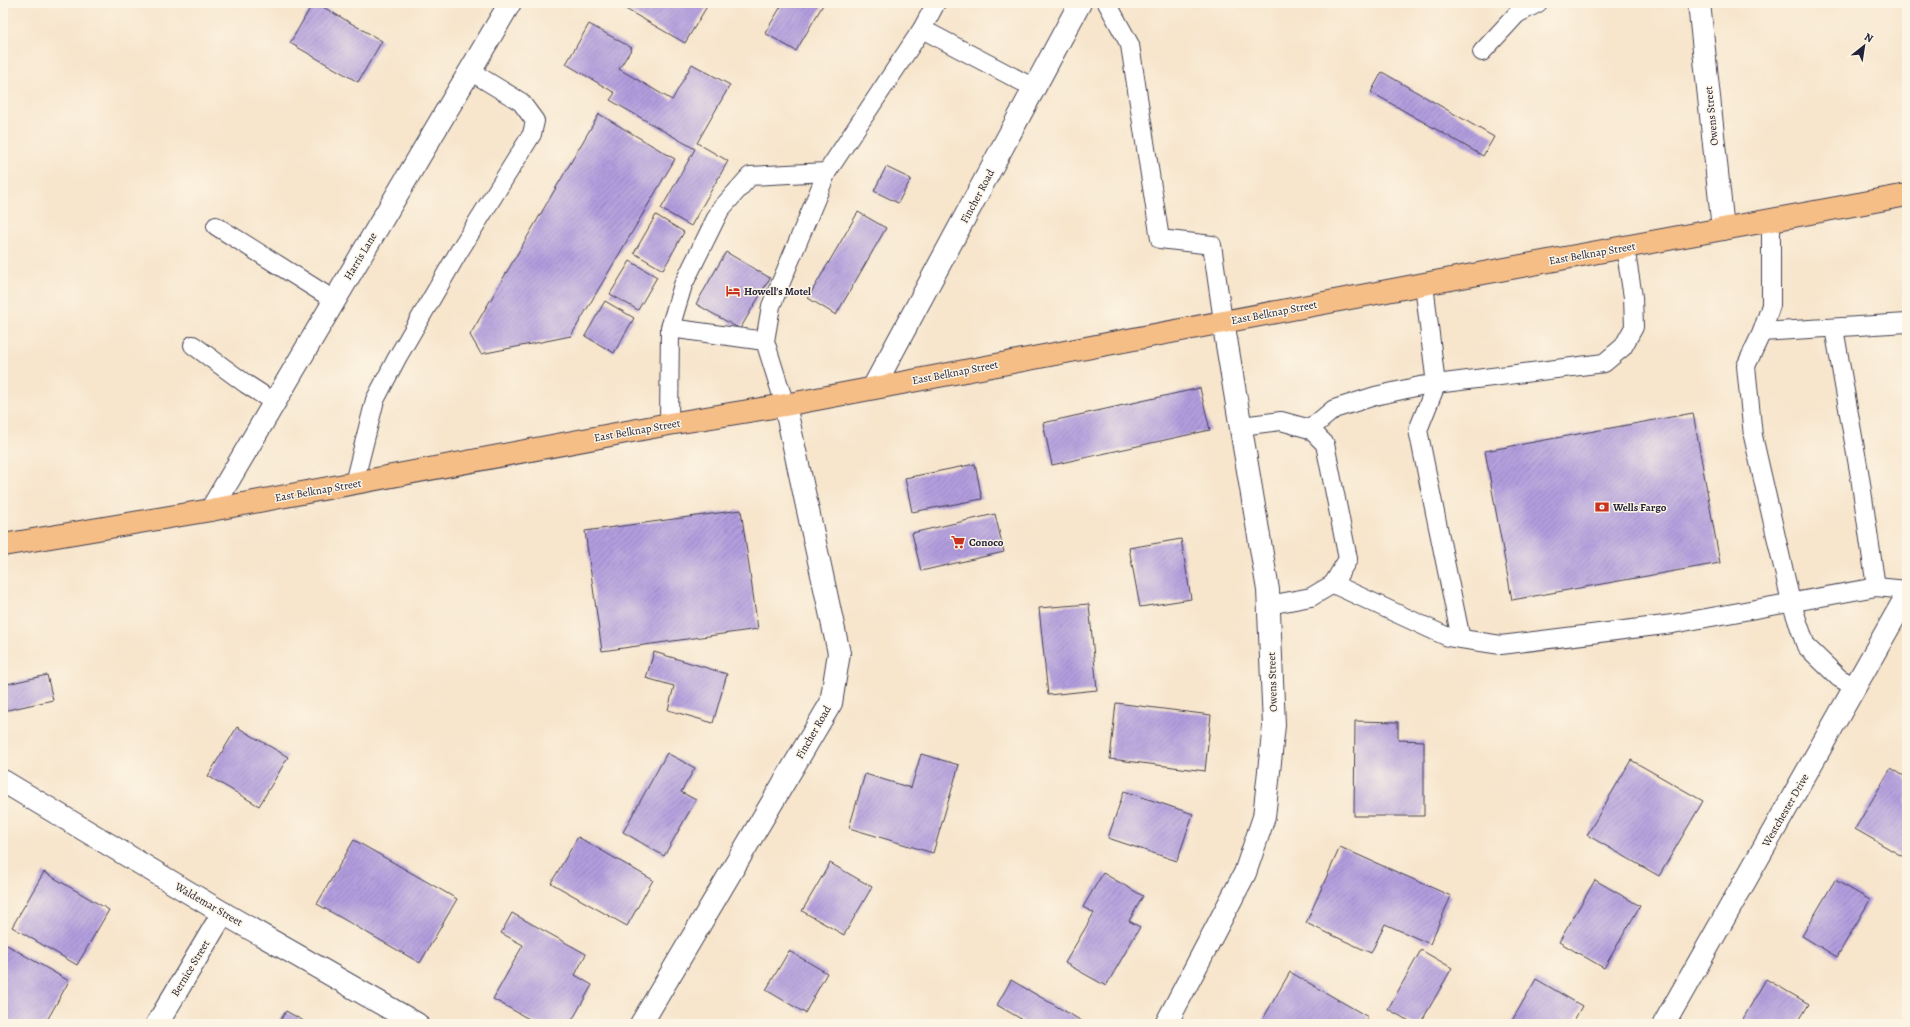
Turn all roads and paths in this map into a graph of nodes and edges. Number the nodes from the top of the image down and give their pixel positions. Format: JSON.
{"nodes":[{"id":1,"x":510,"y":3,"type":"edge"},
{"id":2,"x":936,"y":3,"type":"edge"},
{"id":3,"x":1080,"y":3,"type":"edge"},
{"id":4,"x":1107,"y":3,"type":"edge"},
{"id":5,"x":1538,"y":3,"type":"edge"},
{"id":6,"x":1699,"y":3,"type":"edge"},
{"id":7,"x":922,"y":29,"type":"junction"},
{"id":8,"x":1482,"y":52,"type":"dead end"},
{"id":9,"x":470,"y":71,"type":"junction"},
{"id":10,"x":1034,"y":88,"type":"junction"},
{"id":11,"x":827,"y":172,"type":"junction"},
{"id":12,"x":1907,"y":195,"type":"edge"},
{"id":13,"x":1772,"y":220,"type":"junction"},
{"id":14,"x":216,"y":226,"type":"dead end"},
{"id":15,"x":1723,"y":229,"type":"junction"},
{"id":16,"x":1625,"y":247,"type":"junction"},
{"id":17,"x":1424,"y":284,"type":"junction"},
{"id":18,"x":334,"y":300,"type":"junction"},
{"id":19,"x":1223,"y":321,"type":"junction"},
{"id":20,"x":1907,"y":323,"type":"edge"},
{"id":21,"x":670,"y":328,"type":"junction"},
{"id":22,"x":1834,"y":328,"type":"junction"},
{"id":23,"x":1762,"y":332,"type":"junction"},
{"id":24,"x":765,"y":341,"type":"junction"},
{"id":25,"x":193,"y":345,"type":"dead end"},
{"id":26,"x":1436,"y":384,"type":"junction"},
{"id":27,"x":873,"y":388,"type":"junction"},
{"id":28,"x":274,"y":402,"type":"junction"},
{"id":29,"x":785,"y":405,"type":"junction"},
{"id":30,"x":669,"y":424,"type":"junction"},
{"id":31,"x":1240,"y":426,"type":"junction"},
{"id":32,"x":1310,"y":429,"type":"junction"},
{"id":33,"x":354,"y":483,"type":"junction"},
{"id":34,"x":211,"y":510,"type":"junction"},
{"id":35,"x":3,"y":545,"type":"edge"},
{"id":36,"x":1333,"y":584,"type":"junction"},
{"id":37,"x":1876,"y":587,"type":"junction"},
{"id":38,"x":1907,"y":590,"type":"edge"},
{"id":39,"x":1907,"y":595,"type":"edge"},
{"id":40,"x":1791,"y":602,"type":"junction"},
{"id":41,"x":1269,"y":605,"type":"junction"},
{"id":42,"x":1462,"y":639,"type":"junction"},
{"id":43,"x":1855,"y":687,"type":"junction"},
{"id":44,"x":3,"y":781,"type":"edge"},
{"id":45,"x":223,"y":913,"type":"junction"},
{"id":46,"x":157,"y":1024,"type":"edge"},
{"id":47,"x":417,"y":1024,"type":"edge"},
{"id":48,"x":641,"y":1024,"type":"edge"},
{"id":49,"x":1166,"y":1024,"type":"edge"},
{"id":50,"x":1664,"y":1024,"type":"edge"}],
"edges":[{"from":1,"to":9,"type":"street","name":"Harris Lane"},
{"from":2,"to":7,"type":"lane"},
{"from":3,"to":10,"type":"street","name":"Fincher Road"},
{"from":4,"to":19,"type":"lane"},
{"from":5,"to":8,"type":"lane"},
{"from":6,"to":15,"type":"street","name":"Owens Street"},
{"from":7,"to":10,"type":"lane"},
{"from":7,"to":11,"type":"lane"},
{"from":9,"to":18,"type":"street","name":"Harris Lane"},
{"from":9,"to":33,"type":"lane"},
{"from":10,"to":27,"type":"street","name":"Fincher Road"},
{"from":11,"to":21,"type":"lane"},
{"from":11,"to":24,"type":"lane"},
{"from":12,"to":13,"type":"main road","name":"East Belknap Street"},
{"from":13,"to":15,"type":"main road","name":"East Belknap Street"},
{"from":13,"to":23,"type":"lane"},
{"from":14,"to":18,"type":"lane"},
{"from":15,"to":16,"type":"main road","name":"East Belknap Street"},
{"from":16,"to":17,"type":"main road","name":"East Belknap Street"},
{"from":16,"to":26,"type":"lane"},
{"from":17,"to":19,"type":"main road","name":"East Belknap Street"},
{"from":17,"to":26,"type":"lane"},
{"from":18,"to":28,"type":"street","name":"Harris Lane"},
{"from":19,"to":27,"type":"main road","name":"East Belknap Street"},
{"from":19,"to":31,"type":"street","name":"Owens Street"},
{"from":20,"to":22,"type":"lane"},
{"from":21,"to":24,"type":"lane"},
{"from":21,"to":30,"type":"lane"},
{"from":22,"to":23,"type":"lane"},
{"from":22,"to":37,"type":"lane"},
{"from":23,"to":40,"type":"lane"},
{"from":24,"to":29,"type":"lane"},
{"from":25,"to":28,"type":"lane"},
{"from":26,"to":32,"type":"lane"},
{"from":26,"to":42,"type":"lane"},
{"from":27,"to":29,"type":"main road","name":"East Belknap Street"},
{"from":28,"to":34,"type":"street","name":"Harris Lane"},
{"from":29,"to":30,"type":"main road","name":"East Belknap Street"},
{"from":29,"to":48,"type":"street","name":"Fincher Road"},
{"from":30,"to":33,"type":"main road","name":"East Belknap Street"},
{"from":31,"to":32,"type":"lane"},
{"from":31,"to":41,"type":"street","name":"Owens Street"},
{"from":32,"to":36,"type":"lane"},
{"from":33,"to":34,"type":"main road","name":"East Belknap Street"},
{"from":34,"to":35,"type":"main road","name":"East Belknap Street"},
{"from":36,"to":41,"type":"lane"},
{"from":36,"to":42,"type":"lane"},
{"from":37,"to":38,"type":"lane"},
{"from":37,"to":40,"type":"lane"},
{"from":39,"to":43,"type":"street","name":"Westchester Drive"},
{"from":40,"to":42,"type":"lane"},
{"from":40,"to":43,"type":"lane"},
{"from":41,"to":49,"type":"street","name":"Owens Street"},
{"from":43,"to":50,"type":"street","name":"Westchester Drive"},
{"from":44,"to":45,"type":"street","name":"Waldemar Street"},
{"from":45,"to":46,"type":"street","name":"Bernice Street"},
{"from":45,"to":47,"type":"street","name":"Waldemar Street"}]}
